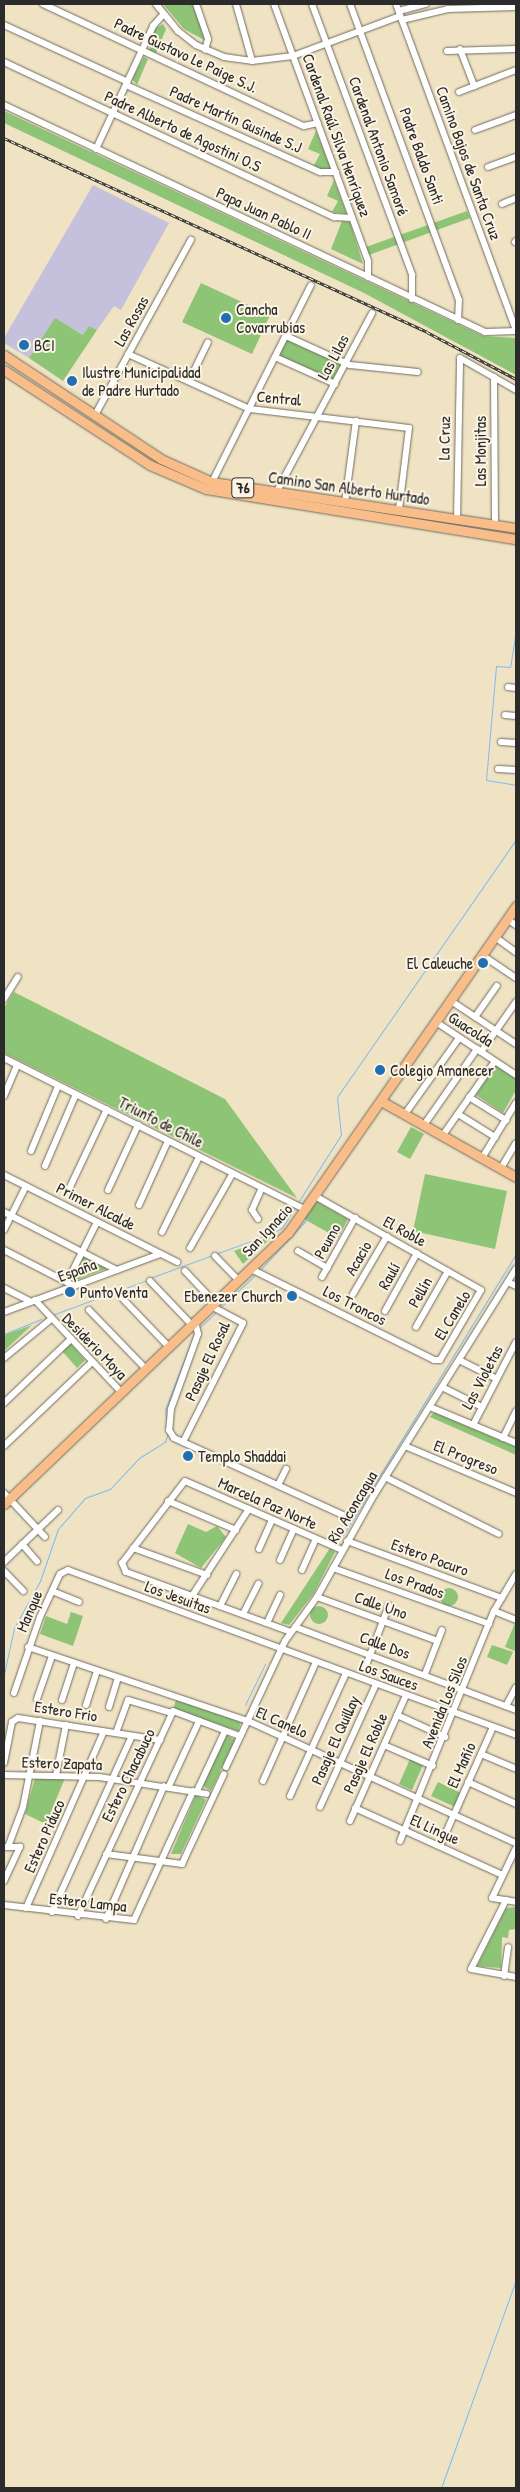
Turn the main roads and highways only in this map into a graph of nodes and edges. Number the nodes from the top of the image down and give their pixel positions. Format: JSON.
{"nodes":[{"id":1,"x":4,"y":355,"type":"edge"},
{"id":2,"x":4,"y":370,"type":"edge"},
{"id":3,"x":516,"y":528,"type":"edge"},
{"id":4,"x":516,"y":539,"type":"edge"},
{"id":5,"x":516,"y":906,"type":"edge"},
{"id":6,"x":381,"y":1101,"type":"junction"},
{"id":7,"x":516,"y":1177,"type":"edge"},
{"id":8,"x":6,"y":1499,"type":"edge"}],
"edges":[{"from":1,"to":3,"type":"main road","name":"Camino San Alberto Hurtado","number":"76"},
{"from":2,"to":4,"type":"main road","name":"Camino San Alberto Hurtado","number":"76"},
{"from":5,"to":6,"type":"main road","name":"San Ignacio"},
{"from":6,"to":7,"type":"main road"},
{"from":6,"to":8,"type":"main road","name":"San Ignacio"}]}
